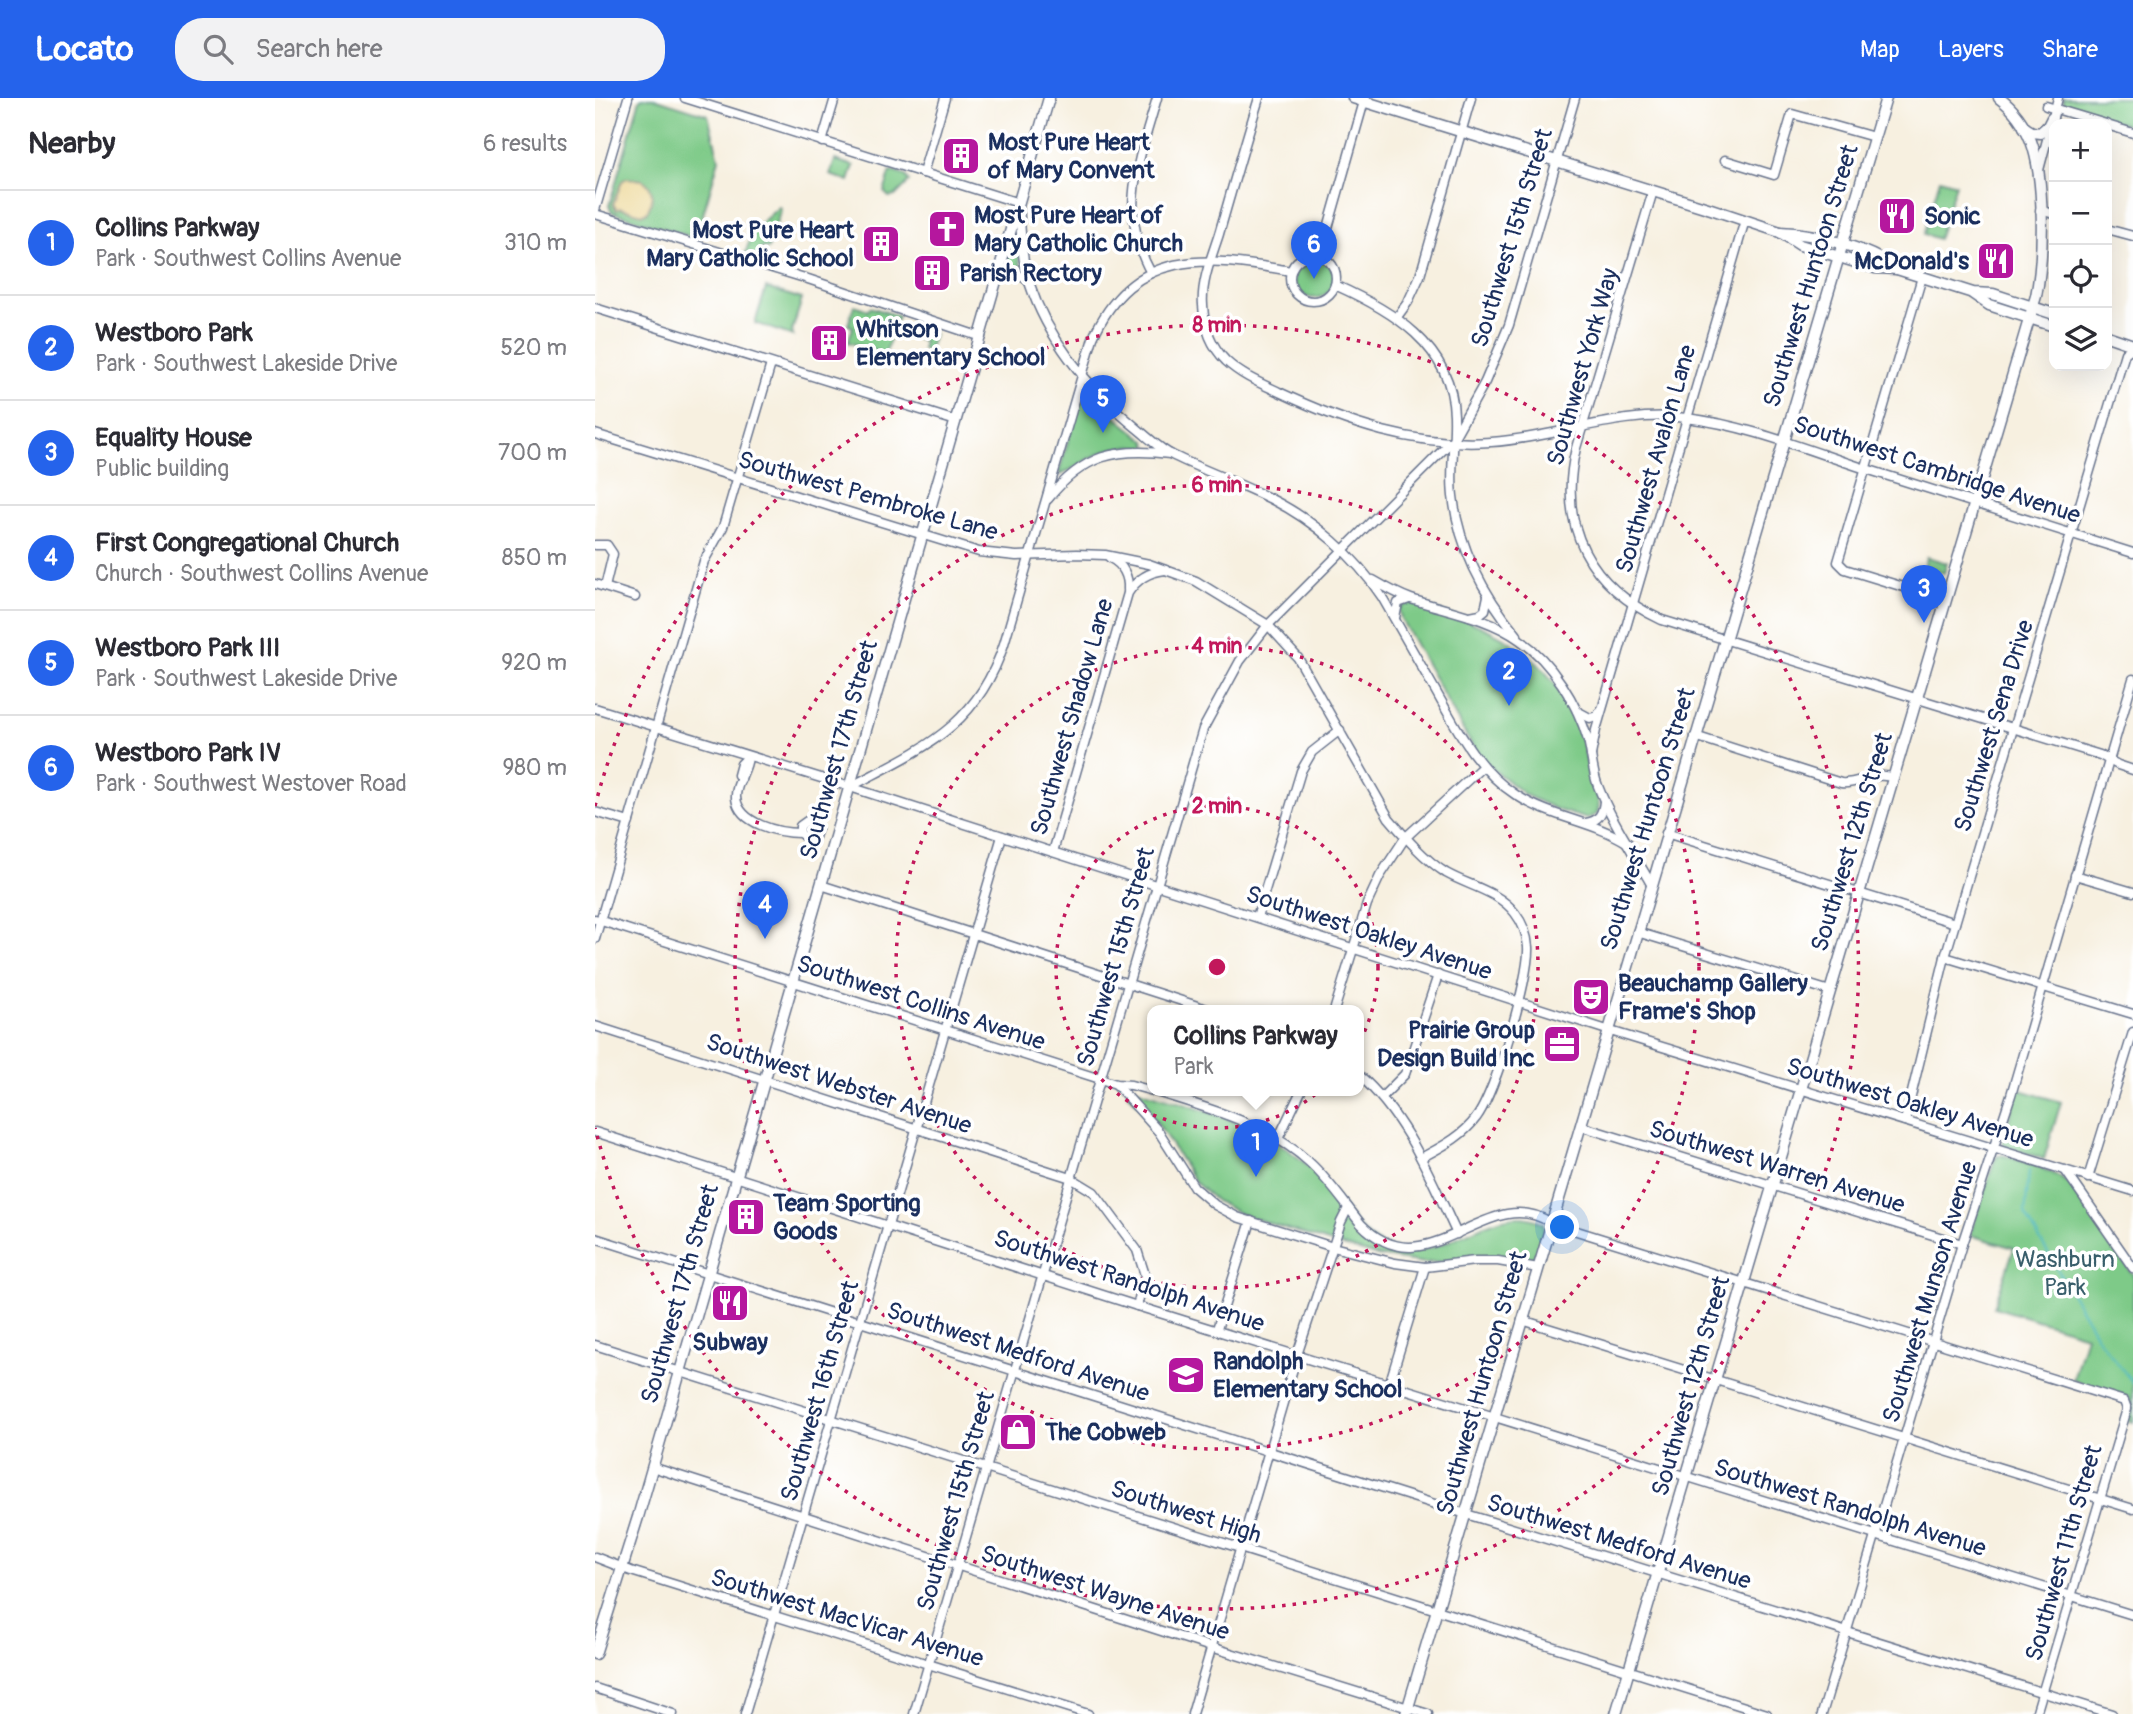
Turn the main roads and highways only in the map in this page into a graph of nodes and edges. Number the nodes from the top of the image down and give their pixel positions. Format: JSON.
{"nodes":[{"id":1,"x":1049,"y":98,"type":"edge"},
{"id":2,"x":1886,"y":98,"type":"edge"},
{"id":3,"x":1999,"y":98,"type":"edge"},
{"id":4,"x":1361,"y":99,"type":"edge"},
{"id":5,"x":2051,"y":111,"type":"road end"},
{"id":6,"x":2024,"y":127,"type":"junction"},
{"id":7,"x":1780,"y":232,"type":"junction"},
{"id":8,"x":1842,"y":245,"type":"junction"},
{"id":9,"x":1838,"y":256,"type":"junction"},
{"id":10,"x":1897,"y":269,"type":"junction"},
{"id":11,"x":1973,"y":293,"type":"junction"},
{"id":12,"x":2034,"y":307,"type":"junction"},
{"id":13,"x":2049,"y":312,"type":"edge"},
{"id":14,"x":2031,"y":318,"type":"junction"},
{"id":15,"x":2049,"y":324,"type":"edge"},
{"id":16,"x":2112,"y":339,"type":"edge"},
{"id":17,"x":2133,"y":346,"type":"edge"},
{"id":18,"x":595,"y":1654,"type":"edge"},
{"id":19,"x":1407,"y":1711,"type":"edge"},
{"id":20,"x":1616,"y":1714,"type":"edge"}],
"edges":[{"from":1,"to":18,"type":"main road","name":"Southwest 17th Street"},
{"from":2,"to":8,"type":"main road","name":"Southwest Huntoon Street"},
{"from":3,"to":6,"type":"main road"},
{"from":4,"to":7,"type":"main road"},
{"from":5,"to":6,"type":"main road"},
{"from":6,"to":12,"type":"main road","name":"Southwest 12th Street"},
{"from":7,"to":8,"type":"main road"},
{"from":7,"to":9,"type":"main road"},
{"from":8,"to":9,"type":"main road","name":"Southwest Huntoon Street"},
{"from":8,"to":10,"type":"main road"},
{"from":9,"to":10,"type":"main road"},
{"from":9,"to":19,"type":"main road","name":"Southwest Huntoon Street"},
{"from":10,"to":11,"type":"main road"},
{"from":11,"to":12,"type":"main road"},
{"from":11,"to":14,"type":"main road"},
{"from":12,"to":13,"type":"main road"},
{"from":12,"to":14,"type":"main road","name":"Southwest 12th Street"},
{"from":14,"to":15,"type":"main road"},
{"from":14,"to":20,"type":"main road","name":"Southwest 12th Street"},
{"from":16,"to":17,"type":"main road"}]}
